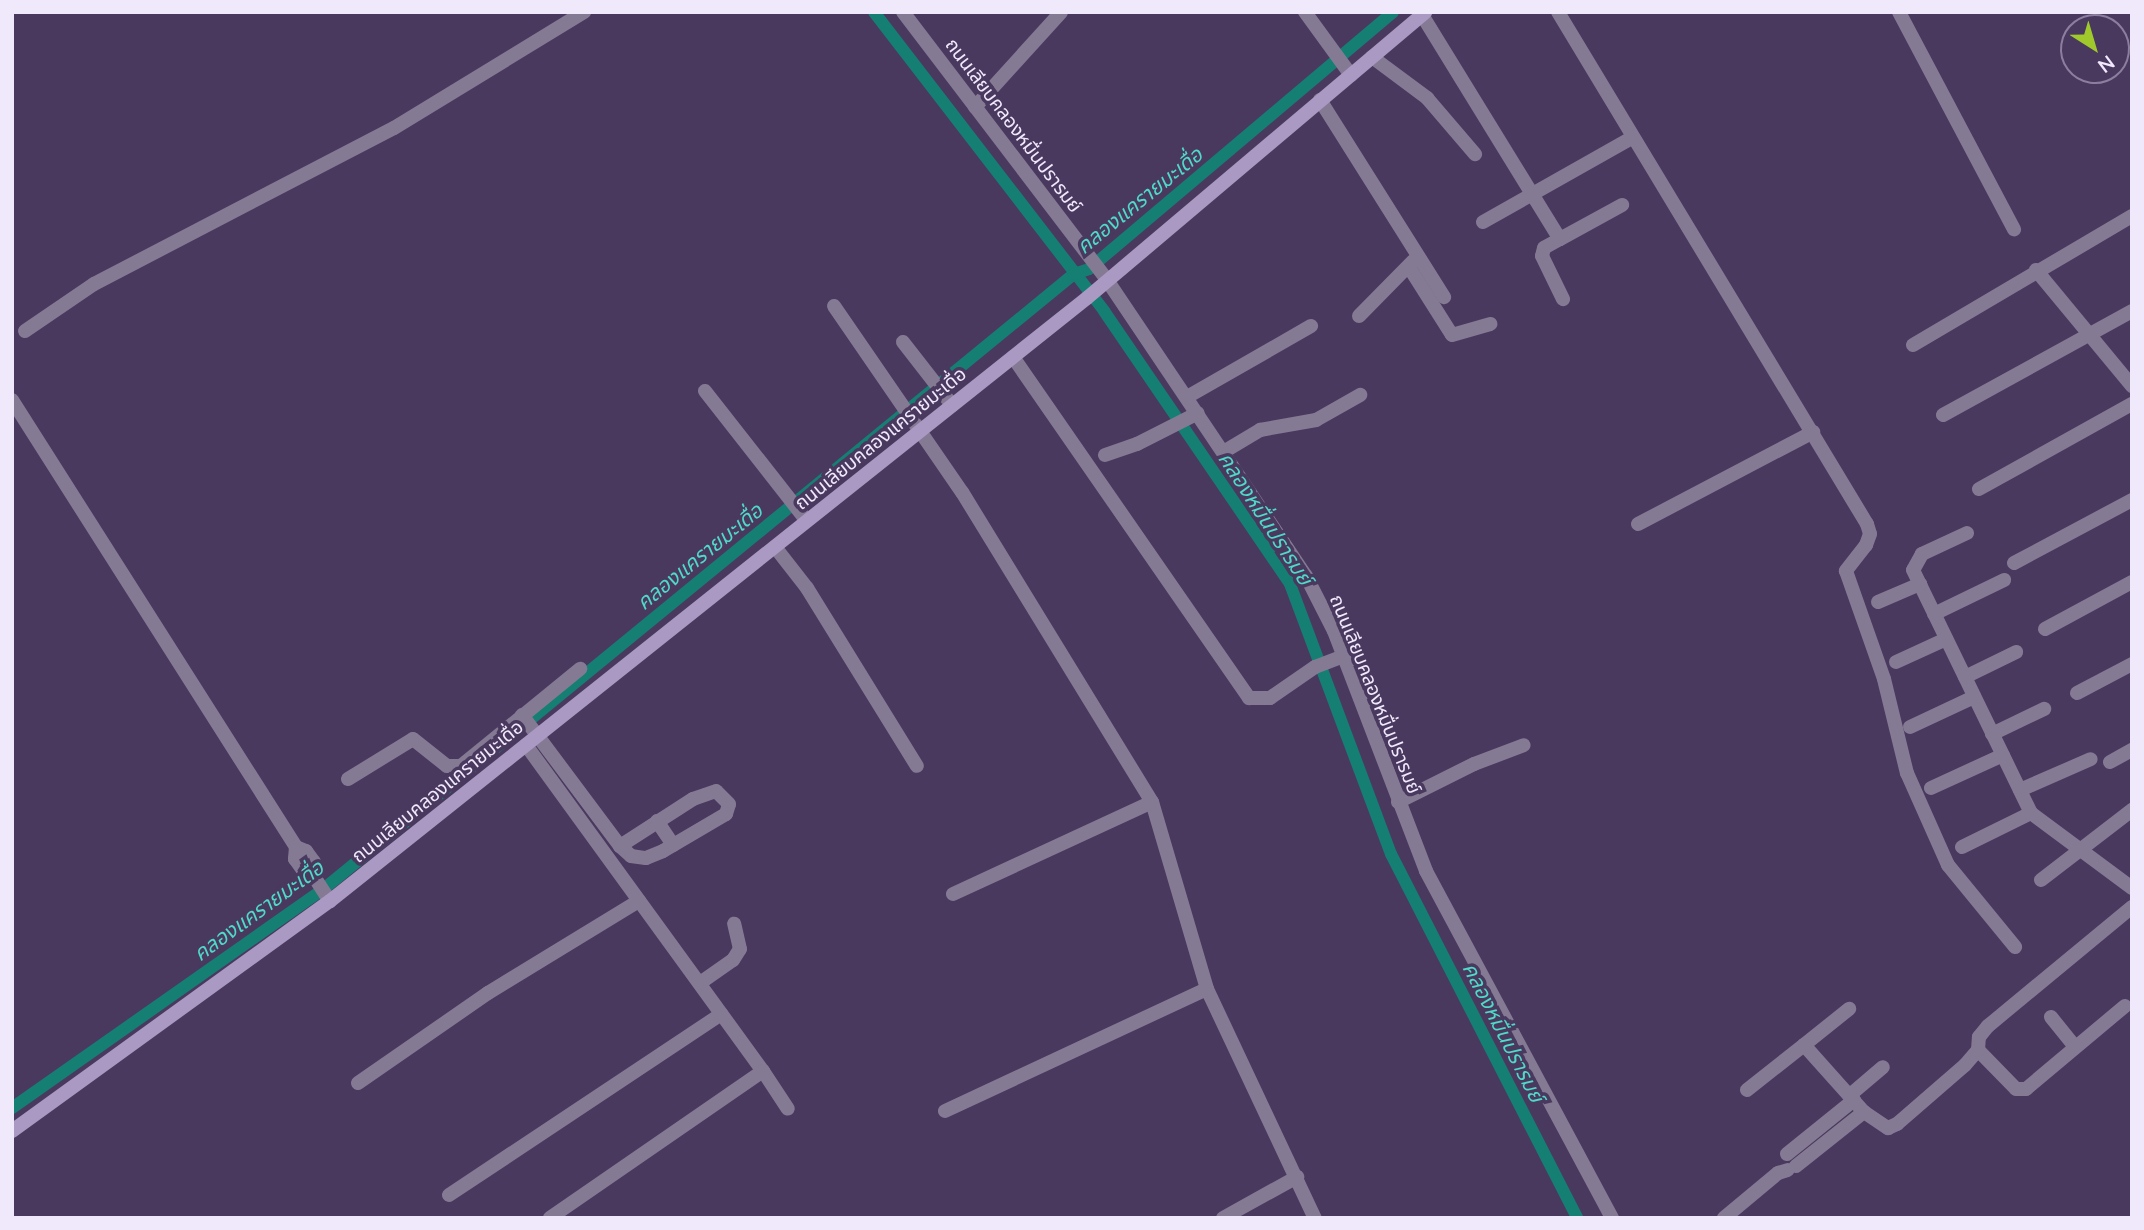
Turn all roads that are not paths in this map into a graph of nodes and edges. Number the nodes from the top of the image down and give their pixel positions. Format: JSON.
{"nodes":[{"id":1,"x":584,"y":12,"type":"edge"},
{"id":2,"x":903,"y":12,"type":"edge"},
{"id":3,"x":1061,"y":12,"type":"edge"},
{"id":4,"x":1306,"y":12,"type":"edge"},
{"id":5,"x":1558,"y":12,"type":"edge"},
{"id":6,"x":1899,"y":12,"type":"edge"},
{"id":7,"x":1423,"y":13,"type":"edge"},
{"id":8,"x":1372,"y":57,"type":"junction"},
{"id":9,"x":1343,"y":64,"type":"junction"},
{"id":10,"x":1320,"y":100,"type":"junction"},
{"id":11,"x":975,"y":107,"type":"junction"},
{"id":12,"x":1633,"y":138,"type":"junction"},
{"id":13,"x":1475,"y":154,"type":"dead end"},
{"id":14,"x":1534,"y":193,"type":"junction"},
{"id":15,"x":1622,"y":205,"type":"dead end"},
{"id":16,"x":2132,"y":216,"type":"edge"},
{"id":17,"x":1483,"y":222,"type":"dead end"},
{"id":18,"x":2014,"y":229,"type":"dead end"},
{"id":19,"x":1560,"y":239,"type":"junction"},
{"id":20,"x":1418,"y":255,"type":"junction"},
{"id":21,"x":1409,"y":267,"type":"junction"},
{"id":22,"x":2036,"y":270,"type":"junction"},
{"id":23,"x":1096,"y":279,"type":"junction"},
{"id":24,"x":1444,"y":296,"type":"dead end"},
{"id":25,"x":1563,"y":299,"type":"dead end"},
{"id":26,"x":834,"y":306,"type":"dead end"},
{"id":27,"x":2132,"y":312,"type":"edge"},
{"id":28,"x":1359,"y":316,"type":"dead end"},
{"id":29,"x":1490,"y":324,"type":"dead end"},
{"id":30,"x":1311,"y":326,"type":"dead end"},
{"id":31,"x":25,"y":331,"type":"dead end"},
{"id":32,"x":2091,"y":334,"type":"junction"},
{"id":33,"x":903,"y":342,"type":"dead end"},
{"id":34,"x":1913,"y":345,"type":"dead end"},
{"id":35,"x":1013,"y":357,"type":"junction"},
{"id":36,"x":2132,"y":386,"type":"edge"},
{"id":37,"x":705,"y":391,"type":"dead end"},
{"id":38,"x":1360,"y":395,"type":"dead end"},
{"id":39,"x":945,"y":396,"type":"junction"},
{"id":40,"x":1187,"y":397,"type":"junction"},
{"id":41,"x":2132,"y":404,"type":"edge"},
{"id":42,"x":14,"y":408,"type":"edge"},
{"id":43,"x":1198,"y":413,"type":"junction"},
{"id":44,"x":1943,"y":415,"type":"dead end"},
{"id":45,"x":914,"y":420,"type":"junction"},
{"id":46,"x":1813,"y":432,"type":"junction"},
{"id":47,"x":1225,"y":451,"type":"junction"},
{"id":48,"x":1105,"y":455,"type":"dead end"},
{"id":49,"x":1979,"y":489,"type":"dead end"},
{"id":50,"x":2132,"y":500,"type":"edge"},
{"id":51,"x":799,"y":511,"type":"junction"},
{"id":52,"x":1639,"y":524,"type":"dead end"},
{"id":53,"x":1967,"y":533,"type":"dead end"},
{"id":54,"x":775,"y":547,"type":"junction"},
{"id":55,"x":2014,"y":562,"type":"dead end"},
{"id":56,"x":2004,"y":580,"type":"dead end"},
{"id":57,"x":2132,"y":582,"type":"edge"},
{"id":58,"x":1920,"y":584,"type":"junction"},
{"id":59,"x":1878,"y":601,"type":"dead end"},
{"id":60,"x":1934,"y":614,"type":"junction"},
{"id":61,"x":2045,"y":629,"type":"dead end"},
{"id":62,"x":1946,"y":639,"type":"junction"},
{"id":63,"x":2016,"y":652,"type":"dead end"},
{"id":64,"x":1336,"y":659,"type":"junction"},
{"id":65,"x":1896,"y":662,"type":"dead end"},
{"id":66,"x":2132,"y":664,"type":"edge"},
{"id":67,"x":580,"y":669,"type":"dead end"},
{"id":68,"x":1965,"y":677,"type":"junction"},
{"id":69,"x":2077,"y":693,"type":"dead end"},
{"id":70,"x":1975,"y":696,"type":"junction"},
{"id":71,"x":2044,"y":709,"type":"dead end"},
{"id":72,"x":531,"y":726,"type":"junction"},
{"id":73,"x":1910,"y":727,"type":"dead end"},
{"id":74,"x":1993,"y":734,"type":"junction"},
{"id":75,"x":526,"y":745,"type":"junction"},
{"id":76,"x":1524,"y":746,"type":"dead end"},
{"id":77,"x":2132,"y":750,"type":"edge"},
{"id":78,"x":2003,"y":755,"type":"junction"},
{"id":79,"x":2091,"y":759,"type":"dead end"},
{"id":80,"x":2110,"y":762,"type":"dead end"},
{"id":81,"x":917,"y":766,"type":"dead end"},
{"id":82,"x":348,"y":779,"type":"dead end"},
{"id":83,"x":1931,"y":788,"type":"dead end"},
{"id":84,"x":2020,"y":790,"type":"junction"},
{"id":85,"x":1152,"y":802,"type":"junction"},
{"id":86,"x":1398,"y":802,"type":"junction"},
{"id":87,"x":2132,"y":810,"type":"edge"},
{"id":88,"x":2031,"y":813,"type":"junction"},
{"id":89,"x":657,"y":821,"type":"junction"},
{"id":90,"x":673,"y":845,"type":"junction"},
{"id":91,"x":620,"y":846,"type":"junction"},
{"id":92,"x":1962,"y":847,"type":"dead end"},
{"id":93,"x":2079,"y":849,"type":"junction"},
{"id":94,"x":2041,"y":880,"type":"dead end"},
{"id":95,"x":2132,"y":888,"type":"edge"},
{"id":96,"x":326,"y":894,"type":"junction"},
{"id":97,"x":953,"y":894,"type":"dead end"},
{"id":98,"x":639,"y":901,"type":"junction"},
{"id":99,"x":2132,"y":907,"type":"edge"},
{"id":100,"x":734,"y":924,"type":"dead end"},
{"id":101,"x":2015,"y":947,"type":"dead end"},
{"id":102,"x":699,"y":983,"type":"junction"},
{"id":103,"x":1208,"y":989,"type":"junction"},
{"id":104,"x":2125,"y":1006,"type":"dead end"},
{"id":105,"x":1849,"y":1009,"type":"dead end"},
{"id":106,"x":721,"y":1014,"type":"junction"},
{"id":107,"x":2051,"y":1017,"type":"dead end"},
{"id":108,"x":1804,"y":1045,"type":"junction"},
{"id":109,"x":2076,"y":1047,"type":"junction"},
{"id":110,"x":1978,"y":1050,"type":"junction"},
{"id":111,"x":1883,"y":1068,"type":"dead end"},
{"id":112,"x":763,"y":1071,"type":"junction"},
{"id":113,"x":358,"y":1083,"type":"dead end"},
{"id":114,"x":1747,"y":1090,"type":"dead end"},
{"id":115,"x":1852,"y":1097,"type":"junction"},
{"id":116,"x":789,"y":1109,"type":"dead end"},
{"id":117,"x":945,"y":1111,"type":"dead end"},
{"id":118,"x":1864,"y":1112,"type":"junction"},
{"id":119,"x":12,"y":1131,"type":"edge"},
{"id":120,"x":1789,"y":1162,"type":"junction"},
{"id":121,"x":1297,"y":1177,"type":"junction"},
{"id":122,"x":449,"y":1195,"type":"dead end"},
{"id":123,"x":550,"y":1218,"type":"edge"},
{"id":124,"x":1223,"y":1218,"type":"edge"},
{"id":125,"x":1315,"y":1218,"type":"edge"},
{"id":126,"x":1612,"y":1218,"type":"edge"},
{"id":127,"x":1724,"y":1218,"type":"edge"}],
"edges":[{"from":1,"to":31,"type":"street"},
{"from":2,"to":11,"type":"street","name":"ถนนเลียบคลองหมื่นปรารมย์"},
{"from":3,"to":11,"type":"street"},
{"from":4,"to":9,"type":"street"},
{"from":5,"to":12,"type":"street"},
{"from":6,"to":18,"type":"street"},
{"from":7,"to":8,"type":"street","name":"ถนนเลียบคลองแครายมะเดื่อ"},
{"from":7,"to":14,"type":"street"},
{"from":8,"to":9,"type":"street","name":"ถนนเลียบคลองแครายมะเดื่อ"},
{"from":8,"to":13,"type":"street"},
{"from":9,"to":10,"type":"street","name":"ถนนเลียบคลองแครายมะเดื่อ"},
{"from":10,"to":20,"type":"street"},
{"from":10,"to":23,"type":"street","name":"ถนนเลียบคลองแครายมะเดื่อ"},
{"from":11,"to":23,"type":"street","name":"ถนนเลียบคลองหมื่นปรารมย์"},
{"from":12,"to":14,"type":"street"},
{"from":12,"to":46,"type":"street"},
{"from":14,"to":17,"type":"street"},
{"from":14,"to":19,"type":"street"},
{"from":15,"to":19,"type":"street"},
{"from":16,"to":22,"type":"street"},
{"from":19,"to":25,"type":"street"},
{"from":20,"to":21,"type":"street"},
{"from":20,"to":24,"type":"street"},
{"from":21,"to":28,"type":"street"},
{"from":21,"to":29,"type":"street"},
{"from":22,"to":32,"type":"street"},
{"from":22,"to":34,"type":"street"},
{"from":23,"to":35,"type":"street","name":"ถนนเลียบคลองแครายมะเดื่อ"},
{"from":23,"to":40,"type":"street","name":"ถนนเลียบคลองหมื่นปรารมย์"},
{"from":26,"to":45,"type":"street"},
{"from":27,"to":32,"type":"street"},
{"from":30,"to":40,"type":"street"},
{"from":32,"to":36,"type":"street"},
{"from":32,"to":44,"type":"street"},
{"from":33,"to":39,"type":"street"},
{"from":35,"to":39,"type":"street","name":"ถนนเลียบคลองแครายมะเดื่อ"},
{"from":35,"to":64,"type":"street"},
{"from":37,"to":51,"type":"street"},
{"from":38,"to":47,"type":"street"},
{"from":39,"to":45,"type":"street","name":"ถนนเลียบคลองแครายมะเดื่อ"},
{"from":40,"to":43,"type":"street","name":"ถนนเลียบคลองหมื่นปรารมย์"},
{"from":41,"to":49,"type":"street"},
{"from":42,"to":96,"type":"street"},
{"from":43,"to":47,"type":"street","name":"ถนนเลียบคลองหมื่นปรารมย์"},
{"from":43,"to":48,"type":"street"},
{"from":45,"to":51,"type":"street","name":"ถนนเลียบคลองแครายมะเดื่อ"},
{"from":45,"to":85,"type":"street"},
{"from":46,"to":52,"type":"street"},
{"from":46,"to":101,"type":"street"},
{"from":47,"to":64,"type":"street","name":"ถนนเลียบคลองหมื่นปรารมย์"},
{"from":50,"to":55,"type":"street"},
{"from":51,"to":54,"type":"street","name":"ถนนเลียบคลองแครายมะเดื่อ"},
{"from":53,"to":58,"type":"street"},
{"from":54,"to":72,"type":"street","name":"ถนนเลียบคลองแครายมะเดื่อ"},
{"from":54,"to":81,"type":"street"},
{"from":56,"to":60,"type":"street"},
{"from":57,"to":61,"type":"street"},
{"from":58,"to":59,"type":"street"},
{"from":58,"to":60,"type":"street"},
{"from":60,"to":62,"type":"street"},
{"from":62,"to":65,"type":"street"},
{"from":62,"to":68,"type":"street"},
{"from":63,"to":68,"type":"street"},
{"from":64,"to":86,"type":"street","name":"ถนนเลียบคลองหมื่นปรารมย์"},
{"from":66,"to":69,"type":"street"},
{"from":67,"to":72,"type":"street"},
{"from":68,"to":70,"type":"street"},
{"from":70,"to":73,"type":"street"},
{"from":70,"to":74,"type":"street"},
{"from":71,"to":74,"type":"street"},
{"from":72,"to":75,"type":"street","name":"ถนนเลียบคลองแครายมะเดื่อ"},
{"from":72,"to":82,"type":"street"},
{"from":72,"to":91,"type":"street"},
{"from":74,"to":78,"type":"street"},
{"from":75,"to":96,"type":"street","name":"ถนนเลียบคลองแครายมะเดื่อ"},
{"from":75,"to":98,"type":"street"},
{"from":76,"to":86,"type":"street"},
{"from":77,"to":80,"type":"street"},
{"from":78,"to":83,"type":"street"},
{"from":78,"to":84,"type":"street"},
{"from":79,"to":84,"type":"street"},
{"from":84,"to":88,"type":"street"},
{"from":85,"to":97,"type":"street"},
{"from":85,"to":103,"type":"street"},
{"from":86,"to":126,"type":"street","name":"ถนนเลียบคลองหมื่นปรารมย์"},
{"from":87,"to":93,"type":"street"},
{"from":88,"to":92,"type":"street"},
{"from":88,"to":93,"type":"street"},
{"from":89,"to":90,"type":"street"},
{"from":89,"to":90,"type":"street"},
{"from":89,"to":91,"type":"street"},
{"from":90,"to":91,"type":"street"},
{"from":93,"to":94,"type":"street"},
{"from":93,"to":95,"type":"street"},
{"from":96,"to":119,"type":"street","name":"ถนนเลียบคลองแครายมะเดื่อ"},
{"from":98,"to":102,"type":"street"},
{"from":98,"to":113,"type":"street"},
{"from":99,"to":110,"type":"street"},
{"from":100,"to":102,"type":"street"},
{"from":102,"to":106,"type":"street"},
{"from":103,"to":117,"type":"street"},
{"from":103,"to":121,"type":"street"},
{"from":104,"to":109,"type":"street"},
{"from":105,"to":108,"type":"street"},
{"from":106,"to":112,"type":"street"},
{"from":106,"to":122,"type":"street"},
{"from":107,"to":109,"type":"street"},
{"from":108,"to":114,"type":"street"},
{"from":108,"to":115,"type":"street"},
{"from":109,"to":110,"type":"street"},
{"from":110,"to":118,"type":"street"},
{"from":111,"to":115,"type":"street"},
{"from":112,"to":116,"type":"street"},
{"from":112,"to":123,"type":"street"},
{"from":115,"to":118,"type":"street"},
{"from":115,"to":120,"type":"street"},
{"from":118,"to":120,"type":"street"},
{"from":120,"to":127,"type":"street"},
{"from":121,"to":124,"type":"street"},
{"from":121,"to":125,"type":"street"}]}
